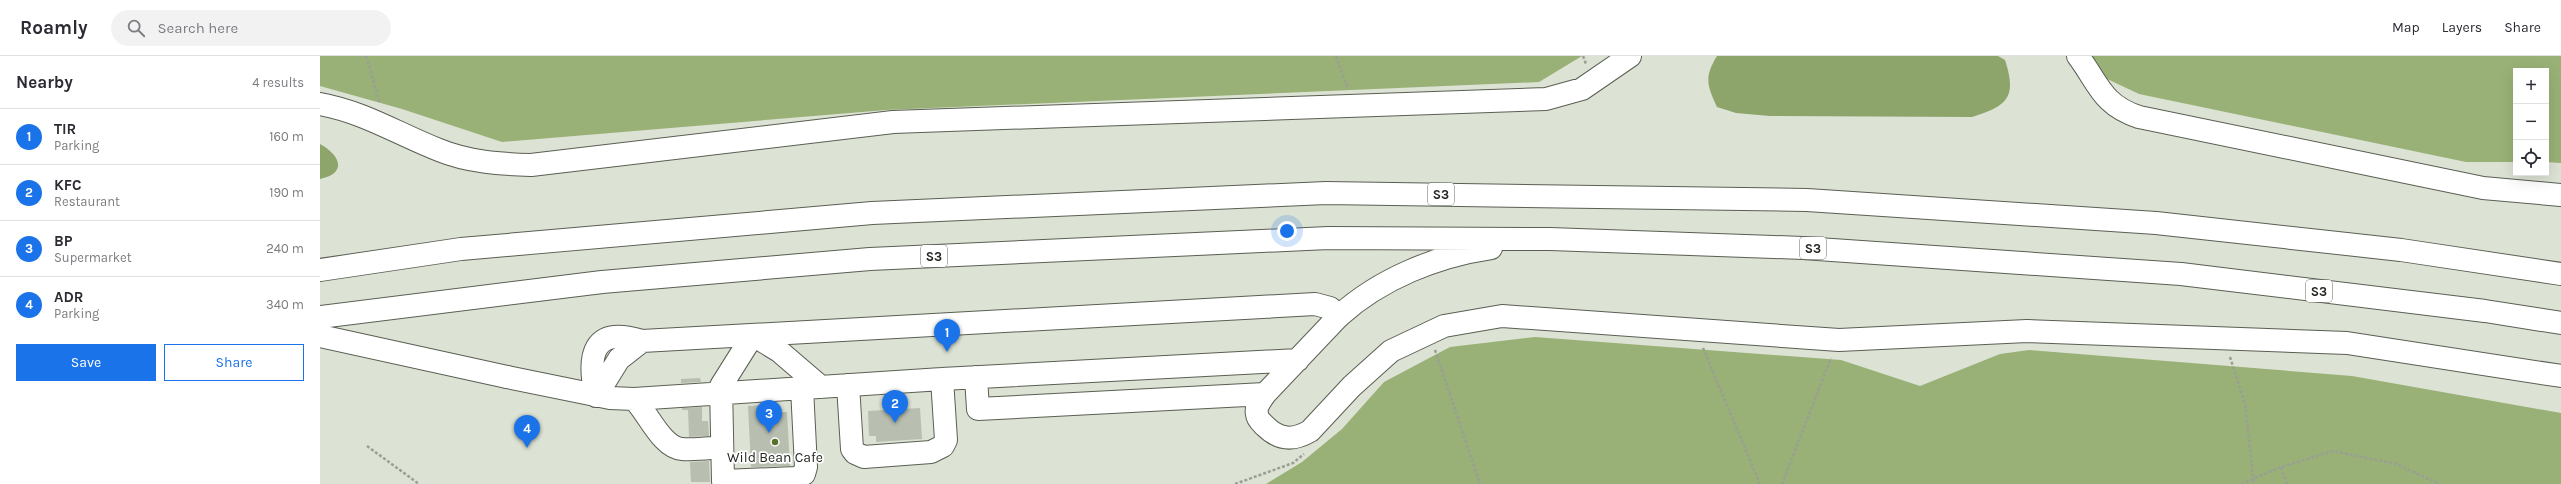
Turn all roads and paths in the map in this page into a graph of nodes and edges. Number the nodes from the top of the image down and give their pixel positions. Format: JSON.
{"nodes":[{"id":1,"x":366,"y":56,"type":"edge"},
{"id":2,"x":1336,"y":56,"type":"edge"},
{"id":3,"x":1630,"y":56,"type":"edge"},
{"id":4,"x":2078,"y":56,"type":"edge"},
{"id":5,"x":320,"y":104,"type":"edge"},
{"id":6,"x":1353,"y":107,"type":"junction"},
{"id":7,"x":387,"y":125,"type":"junction"},
{"id":8,"x":2561,"y":194,"type":"edge"},
{"id":9,"x":1550,"y":239,"type":"junction"},
{"id":10,"x":320,"y":270,"type":"edge"},
{"id":11,"x":2561,"y":274,"type":"edge"},
{"id":12,"x":1339,"y":316,"type":"junction"},
{"id":13,"x":320,"y":317,"type":"edge"},
{"id":14,"x":2561,"y":323,"type":"edge"},
{"id":15,"x":1695,"y":329,"type":"junction"},
{"id":16,"x":753,"y":335,"type":"junction"},
{"id":17,"x":320,"y":336,"type":"edge"},
{"id":18,"x":2224,"y":339,"type":"junction"},
{"id":19,"x":1839,"y":340,"type":"junction"},
{"id":20,"x":1436,"y":352,"type":"dead end"},
{"id":21,"x":1298,"y":360,"type":"junction"},
{"id":22,"x":2561,"y":376,"type":"edge"},
{"id":23,"x":976,"y":377,"type":"junction"},
{"id":24,"x":942,"y":379,"type":"junction"},
{"id":25,"x":848,"y":385,"type":"junction"},
{"id":26,"x":812,"y":388,"type":"junction"},
{"id":27,"x":720,"y":394,"type":"junction"},
{"id":28,"x":1265,"y":394,"type":"junction"},
{"id":29,"x":596,"y":396,"type":"junction"},
{"id":30,"x":634,"y":399,"type":"junction"},
{"id":31,"x":367,"y":446,"type":"dead end"},
{"id":32,"x":722,"y":447,"type":"junction"},
{"id":33,"x":2281,"y":467,"type":"junction"},
{"id":34,"x":2253,"y":478,"type":"junction"},
{"id":35,"x":418,"y":484,"type":"edge"},
{"id":36,"x":1480,"y":484,"type":"edge"},
{"id":37,"x":1760,"y":484,"type":"edge"},
{"id":38,"x":1782,"y":484,"type":"edge"},
{"id":39,"x":2241,"y":484,"type":"edge"},
{"id":40,"x":2254,"y":484,"type":"edge"},
{"id":41,"x":2287,"y":484,"type":"edge"},
{"id":42,"x":2440,"y":484,"type":"edge"}],
"edges":[{"from":1,"to":7,"type":"path"},
{"from":2,"to":6,"type":"path"},
{"from":3,"to":6,"type":"main road"},
{"from":4,"to":8,"type":"main road"},
{"from":5,"to":7,"type":"main road"},
{"from":6,"to":7,"type":"main road"},
{"from":9,"to":12,"type":"main road"},
{"from":9,"to":13,"type":"main road","number":"S3"},
{"from":9,"to":14,"type":"main road","number":"S3"},
{"from":10,"to":11,"type":"main road","number":"S3"},
{"from":12,"to":16,"type":"main road"},
{"from":12,"to":21,"type":"main road"},
{"from":15,"to":19,"type":"main road"},
{"from":15,"to":28,"type":"main road"},
{"from":15,"to":37,"type":"path"},
{"from":16,"to":26,"type":"main road"},
{"from":16,"to":27,"type":"main road"},
{"from":16,"to":29,"type":"main road"},
{"from":17,"to":29,"type":"main road"},
{"from":18,"to":19,"type":"main road"},
{"from":18,"to":22,"type":"main road"},
{"from":18,"to":34,"type":"path"},
{"from":19,"to":38,"type":"path"},
{"from":20,"to":36,"type":"path"},
{"from":21,"to":23,"type":"main road"},
{"from":21,"to":28,"type":"main road"},
{"from":23,"to":24,"type":"main road"},
{"from":23,"to":28,"type":"main road"},
{"from":24,"to":25,"type":"main road"},
{"from":24,"to":25,"type":"main road"},
{"from":25,"to":26,"type":"main road"},
{"from":26,"to":27,"type":"main road"},
{"from":26,"to":32,"type":"main road"},
{"from":27,"to":30,"type":"main road"},
{"from":27,"to":32,"type":"main road"},
{"from":29,"to":30,"type":"main road"},
{"from":30,"to":32,"type":"main road"},
{"from":31,"to":35,"type":"path"},
{"from":33,"to":34,"type":"path"},
{"from":33,"to":41,"type":"path"},
{"from":33,"to":42,"type":"path"},
{"from":34,"to":39,"type":"path"},
{"from":34,"to":40,"type":"path"}]}
